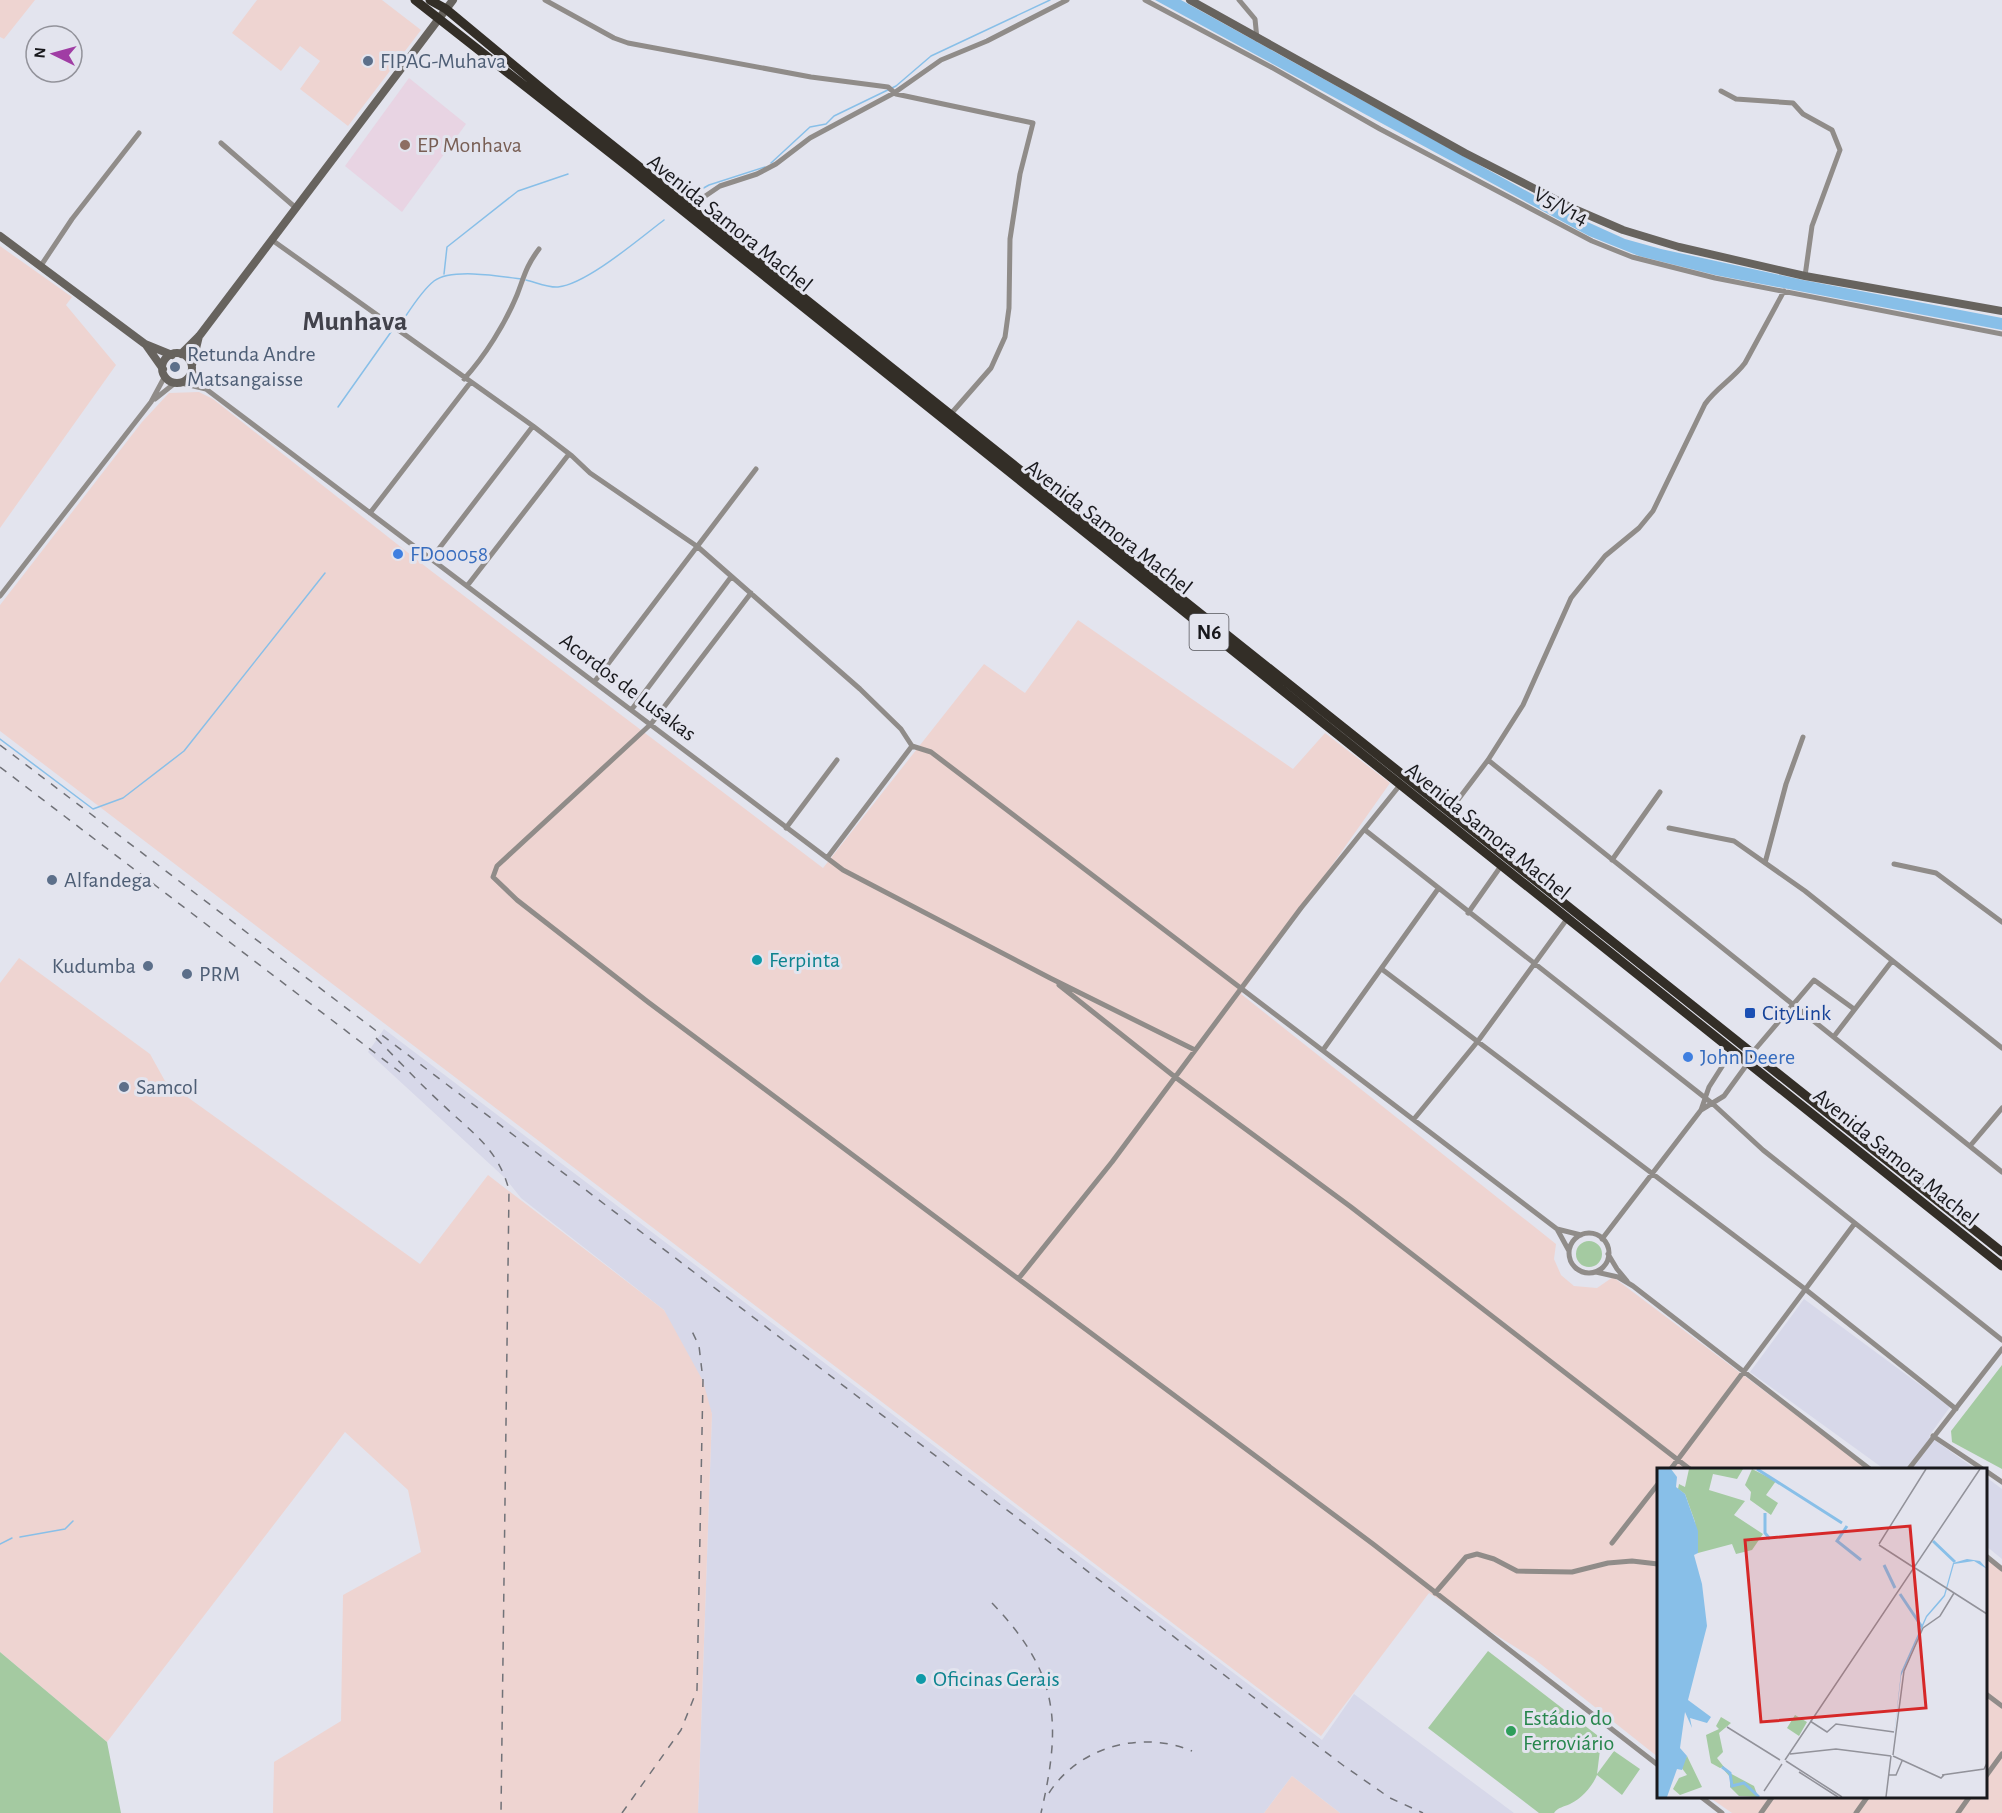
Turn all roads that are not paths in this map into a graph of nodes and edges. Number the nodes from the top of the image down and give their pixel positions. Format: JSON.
{"nodes":[{"id":1,"x":415,"y":0,"type":"edge"},
{"id":2,"x":430,"y":0,"type":"edge"},
{"id":3,"x":453,"y":0,"type":"edge"},
{"id":4,"x":545,"y":0,"type":"edge"},
{"id":5,"x":1067,"y":0,"type":"edge"},
{"id":6,"x":1145,"y":0,"type":"edge"},
{"id":7,"x":1190,"y":0,"type":"edge"},
{"id":8,"x":1239,"y":0,"type":"edge"},
{"id":9,"x":446,"y":9,"type":"junction"},
{"id":10,"x":438,"y":18,"type":"junction"},
{"id":11,"x":1257,"y":39,"type":"junction"},
{"id":12,"x":891,"y":90,"type":"junction"},
{"id":13,"x":1721,"y":91,"type":"dead end"},
{"id":14,"x":139,"y":133,"type":"dead end"},
{"id":15,"x":221,"y":143,"type":"dead end"},
{"id":16,"x":296,"y":208,"type":"junction"},
{"id":17,"x":693,"y":210,"type":"junction"},
{"id":18,"x":0,"y":236,"type":"edge"},
{"id":19,"x":272,"y":240,"type":"junction"},
{"id":20,"x":539,"y":249,"type":"dead end"},
{"id":21,"x":40,"y":267,"type":"junction"},
{"id":22,"x":1804,"y":276,"type":"junction"},
{"id":23,"x":1784,"y":291,"type":"junction"},
{"id":24,"x":2002,"y":311,"type":"edge"},
{"id":25,"x":2002,"y":334,"type":"edge"},
{"id":26,"x":200,"y":335,"type":"junction"},
{"id":27,"x":145,"y":344,"type":"junction"},
{"id":28,"x":181,"y":354,"type":"junction"},
{"id":29,"x":172,"y":355,"type":"junction"},
{"id":30,"x":192,"y":368,"type":"junction"},
{"id":31,"x":164,"y":373,"type":"junction"},
{"id":32,"x":464,"y":379,"type":"junction"},
{"id":33,"x":178,"y":383,"type":"junction"},
{"id":34,"x":470,"y":383,"type":"junction"},
{"id":35,"x":206,"y":389,"type":"junction"},
{"id":36,"x":151,"y":402,"type":"junction"},
{"id":37,"x":947,"y":418,"type":"junction"},
{"id":38,"x":533,"y":426,"type":"junction"},
{"id":39,"x":569,"y":454,"type":"junction"},
{"id":40,"x":756,"y":469,"type":"dead end"},
{"id":41,"x":369,"y":513,"type":"junction"},
{"id":42,"x":698,"y":547,"type":"junction"},
{"id":43,"x":431,"y":559,"type":"junction"},
{"id":44,"x":731,"y":577,"type":"junction"},
{"id":45,"x":467,"y":586,"type":"junction"},
{"id":46,"x":751,"y":593,"type":"junction"},
{"id":47,"x":0,"y":596,"type":"edge"},
{"id":48,"x":595,"y":681,"type":"junction"},
{"id":49,"x":632,"y":709,"type":"junction"},
{"id":50,"x":651,"y":724,"type":"junction"},
{"id":51,"x":1803,"y":737,"type":"dead end"},
{"id":52,"x":912,"y":746,"type":"junction"},
{"id":53,"x":837,"y":760,"type":"dead end"},
{"id":54,"x":1488,"y":760,"type":"junction"},
{"id":55,"x":1400,"y":785,"type":"junction"},
{"id":56,"x":1660,"y":792,"type":"dead end"},
{"id":57,"x":1446,"y":815,"type":"junction"},
{"id":58,"x":786,"y":828,"type":"junction"},
{"id":59,"x":1669,"y":828,"type":"dead end"},
{"id":60,"x":1365,"y":830,"type":"junction"},
{"id":61,"x":827,"y":858,"type":"junction"},
{"id":62,"x":1612,"y":860,"type":"junction"},
{"id":63,"x":1766,"y":863,"type":"junction"},
{"id":64,"x":1894,"y":864,"type":"dead end"},
{"id":65,"x":1501,"y":866,"type":"junction"},
{"id":66,"x":1438,"y":889,"type":"junction"},
{"id":67,"x":1468,"y":913,"type":"junction"},
{"id":68,"x":1567,"y":919,"type":"junction"},
{"id":69,"x":2002,"y":922,"type":"edge"},
{"id":70,"x":1892,"y":961,"type":"junction"},
{"id":71,"x":1534,"y":965,"type":"junction"},
{"id":72,"x":1383,"y":970,"type":"junction"},
{"id":73,"x":1050,"y":978,"type":"junction"},
{"id":74,"x":1241,"y":989,"type":"junction"},
{"id":75,"x":1794,"y":1004,"type":"junction"},
{"id":76,"x":1854,"y":1009,"type":"junction"},
{"id":77,"x":1835,"y":1035,"type":"junction"},
{"id":78,"x":1478,"y":1041,"type":"junction"},
{"id":79,"x":2002,"y":1048,"type":"edge"},
{"id":80,"x":1195,"y":1050,"type":"junction"},
{"id":81,"x":1323,"y":1050,"type":"junction"},
{"id":82,"x":1732,"y":1051,"type":"junction"},
{"id":83,"x":1752,"y":1053,"type":"junction"},
{"id":84,"x":1748,"y":1064,"type":"junction"},
{"id":85,"x":1780,"y":1074,"type":"junction"},
{"id":86,"x":1175,"y":1077,"type":"junction"},
{"id":87,"x":1773,"y":1083,"type":"junction"},
{"id":88,"x":1704,"y":1097,"type":"junction"},
{"id":89,"x":1713,"y":1104,"type":"junction"},
{"id":90,"x":2002,"y":1108,"type":"edge"},
{"id":91,"x":1701,"y":1110,"type":"junction"},
{"id":92,"x":1414,"y":1119,"type":"junction"},
{"id":93,"x":1970,"y":1146,"type":"junction"},
{"id":94,"x":2002,"y":1172,"type":"edge"},
{"id":95,"x":1654,"y":1174,"type":"junction"},
{"id":96,"x":1855,"y":1223,"type":"junction"},
{"id":97,"x":1557,"y":1229,"type":"junction"},
{"id":98,"x":1581,"y":1235,"type":"junction"},
{"id":99,"x":1602,"y":1239,"type":"junction"},
{"id":100,"x":1991,"y":1244,"type":"junction"},
{"id":101,"x":1569,"y":1251,"type":"junction"},
{"id":102,"x":1985,"y":1252,"type":"junction"},
{"id":103,"x":2002,"y":1252,"type":"edge"},
{"id":104,"x":1608,"y":1254,"type":"junction"},
{"id":105,"x":2002,"y":1266,"type":"edge"},
{"id":106,"x":1596,"y":1272,"type":"junction"},
{"id":107,"x":1019,"y":1278,"type":"junction"},
{"id":108,"x":1633,"y":1286,"type":"junction"},
{"id":109,"x":1805,"y":1289,"type":"junction"},
{"id":110,"x":2002,"y":1340,"type":"edge"},
{"id":111,"x":2002,"y":1349,"type":"edge"},
{"id":112,"x":1743,"y":1373,"type":"junction"},
{"id":113,"x":1956,"y":1409,"type":"junction"},
{"id":114,"x":1933,"y":1436,"type":"junction"},
{"id":115,"x":1678,"y":1460,"type":"junction"},
{"id":116,"x":1672,"y":1468,"type":"edge"},
{"id":117,"x":1688,"y":1468,"type":"edge"},
{"id":118,"x":1868,"y":1468,"type":"edge"},
{"id":119,"x":1909,"y":1468,"type":"edge"},
{"id":120,"x":1982,"y":1468,"type":"edge"},
{"id":121,"x":1987,"y":1471,"type":"edge"},
{"id":122,"x":2002,"y":1482,"type":"edge"},
{"id":123,"x":1657,"y":1487,"type":"edge"},
{"id":124,"x":1612,"y":1543,"type":"dead end"},
{"id":125,"x":1987,"y":1557,"type":"edge"},
{"id":126,"x":1657,"y":1564,"type":"edge"},
{"id":127,"x":2002,"y":1569,"type":"edge"},
{"id":128,"x":1435,"y":1593,"type":"junction"},
{"id":129,"x":1987,"y":1695,"type":"edge"},
{"id":130,"x":2002,"y":1706,"type":"edge"},
{"id":131,"x":2002,"y":1754,"type":"edge"},
{"id":132,"x":1657,"y":1763,"type":"edge"},
{"id":133,"x":1987,"y":1775,"type":"edge"},
{"id":134,"x":1701,"y":1798,"type":"edge"},
{"id":135,"x":1772,"y":1798,"type":"edge"},
{"id":136,"x":1867,"y":1798,"type":"edge"},
{"id":137,"x":1969,"y":1798,"type":"edge"},
{"id":138,"x":1722,"y":1813,"type":"edge"},
{"id":139,"x":1761,"y":1813,"type":"edge"},
{"id":140,"x":1856,"y":1813,"type":"edge"},
{"id":141,"x":1958,"y":1813,"type":"edge"}],
"edges":[{"from":1,"to":10,"type":"highway","name":"Avenida Samora Machel","number":"N6"},
{"from":2,"to":9,"type":"highway","name":"Avenida Samora Machel","number":"N6"},
{"from":3,"to":9,"type":"street"},
{"from":4,"to":12,"type":"street"},
{"from":5,"to":12,"type":"street"},
{"from":6,"to":23,"type":"street","name":"V5/V14"},
{"from":7,"to":11,"type":"street"},
{"from":8,"to":11,"type":"street"},
{"from":9,"to":10,"type":"street"},
{"from":9,"to":17,"type":"highway","name":"Avenida Samora Machel","number":"N6"},
{"from":10,"to":16,"type":"street"},
{"from":10,"to":37,"type":"highway","name":"Avenida Samora Machel","number":"N6"},
{"from":11,"to":22,"type":"street"},
{"from":12,"to":17,"type":"street"},
{"from":12,"to":37,"type":"street"},
{"from":13,"to":22,"type":"street"},
{"from":14,"to":21,"type":"street"},
{"from":15,"to":16,"type":"street"},
{"from":16,"to":19,"type":"street"},
{"from":17,"to":37,"type":"highway","name":"Avenida Samora Machel","number":"N6"},
{"from":18,"to":21,"type":"street"},
{"from":19,"to":26,"type":"street"},
{"from":19,"to":32,"type":"street"},
{"from":20,"to":32,"type":"street"},
{"from":21,"to":27,"type":"street"},
{"from":22,"to":24,"type":"street"},
{"from":23,"to":25,"type":"street","name":"V5/V14"},
{"from":23,"to":54,"type":"street"},
{"from":26,"to":28,"type":"street"},
{"from":26,"to":30,"type":"street"},
{"from":27,"to":29,"type":"street"},
{"from":27,"to":31,"type":"street"},
{"from":28,"to":29,"type":"street"},
{"from":28,"to":30,"type":"street"},
{"from":29,"to":31,"type":"street"},
{"from":30,"to":33,"type":"street"},
{"from":30,"to":35,"type":"street"},
{"from":31,"to":33,"type":"street"},
{"from":31,"to":36,"type":"street"},
{"from":32,"to":34,"type":"street"},
{"from":33,"to":35,"type":"street"},
{"from":33,"to":36,"type":"street"},
{"from":34,"to":38,"type":"street"},
{"from":34,"to":41,"type":"street"},
{"from":35,"to":41,"type":"street","name":"Acordos de Lusakas"},
{"from":36,"to":47,"type":"street"},
{"from":37,"to":55,"type":"highway","name":"Avenida Samora Machel","number":"N6"},
{"from":37,"to":57,"type":"highway","name":"Avenida Samora Machel","number":"N6"},
{"from":38,"to":39,"type":"street"},
{"from":38,"to":43,"type":"street"},
{"from":39,"to":42,"type":"street"},
{"from":39,"to":45,"type":"street"},
{"from":40,"to":42,"type":"street"},
{"from":41,"to":43,"type":"street","name":"Acordos de Lusakas"},
{"from":42,"to":44,"type":"street"},
{"from":42,"to":48,"type":"street"},
{"from":43,"to":45,"type":"street","name":"Acordos de Lusakas"},
{"from":44,"to":46,"type":"street"},
{"from":44,"to":49,"type":"street"},
{"from":45,"to":48,"type":"street","name":"Acordos de Lusakas"},
{"from":46,"to":50,"type":"street"},
{"from":46,"to":52,"type":"street"},
{"from":48,"to":49,"type":"street","name":"Acordos de Lusakas"},
{"from":49,"to":50,"type":"street","name":"Acordos de Lusakas"},
{"from":50,"to":58,"type":"street","name":"Acordos de Lusakas"},
{"from":50,"to":107,"type":"street"},
{"from":51,"to":63,"type":"street"},
{"from":52,"to":61,"type":"street"},
{"from":52,"to":74,"type":"street"},
{"from":53,"to":58,"type":"street"},
{"from":54,"to":57,"type":"street"},
{"from":54,"to":62,"type":"street"},
{"from":55,"to":57,"type":"highway","name":"Avenida Samora Machel","number":"N6"},
{"from":55,"to":60,"type":"street"},
{"from":56,"to":62,"type":"street"},
{"from":57,"to":65,"type":"highway","name":"Avenida Samora Machel","number":"N6"},
{"from":57,"to":83,"type":"highway","name":"Avenida Samora Machel","number":"N6"},
{"from":58,"to":61,"type":"street","name":"Acordos de Lusakas"},
{"from":59,"to":63,"type":"street"},
{"from":60,"to":66,"type":"street"},
{"from":60,"to":74,"type":"street"},
{"from":61,"to":73,"type":"street","name":"Acordos de Lusakas"},
{"from":62,"to":75,"type":"street"},
{"from":63,"to":70,"type":"street"},
{"from":64,"to":69,"type":"street"},
{"from":65,"to":67,"type":"street"},
{"from":65,"to":68,"type":"highway","name":"Avenida Samora Machel","number":"N6"},
{"from":66,"to":67,"type":"street"},
{"from":66,"to":72,"type":"street"},
{"from":67,"to":71,"type":"street"},
{"from":68,"to":71,"type":"street"},
{"from":68,"to":82,"type":"highway","name":"Avenida Samora Machel","number":"N6"},
{"from":70,"to":76,"type":"street"},
{"from":70,"to":79,"type":"street"},
{"from":71,"to":78,"type":"street"},
{"from":71,"to":88,"type":"street"},
{"from":72,"to":78,"type":"street"},
{"from":72,"to":81,"type":"street"},
{"from":73,"to":80,"type":"street"},
{"from":73,"to":86,"type":"street"},
{"from":74,"to":80,"type":"street"},
{"from":74,"to":81,"type":"street"},
{"from":75,"to":76,"type":"street"},
{"from":75,"to":77,"type":"street"},
{"from":75,"to":83,"type":"street"},
{"from":76,"to":77,"type":"street"},
{"from":77,"to":93,"type":"street"},
{"from":78,"to":92,"type":"street"},
{"from":78,"to":95,"type":"street"},
{"from":80,"to":86,"type":"street"},
{"from":81,"to":92,"type":"street"},
{"from":82,"to":84,"type":"highway","name":"Avenida Samora Machel","number":"N6"},
{"from":82,"to":88,"type":"street"},
{"from":83,"to":85,"type":"highway","name":"Avenida Samora Machel","number":"N6"},
{"from":84,"to":87,"type":"highway","name":"Avenida Samora Machel","number":"N6"},
{"from":84,"to":89,"type":"street"},
{"from":85,"to":87,"type":"highway"},
{"from":85,"to":100,"type":"highway","name":"Avenida Samora Machel","number":"N6"},
{"from":86,"to":107,"type":"street"},
{"from":86,"to":115,"type":"street"},
{"from":87,"to":102,"type":"highway","name":"Avenida Samora Machel","number":"N6"},
{"from":88,"to":89,"type":"street"},
{"from":88,"to":91,"type":"street"},
{"from":89,"to":91,"type":"street"},
{"from":89,"to":96,"type":"street"},
{"from":90,"to":93,"type":"street"},
{"from":91,"to":95,"type":"street"},
{"from":92,"to":97,"type":"street"},
{"from":93,"to":94,"type":"street"},
{"from":95,"to":99,"type":"street"},
{"from":95,"to":109,"type":"street"},
{"from":96,"to":109,"type":"street"},
{"from":96,"to":110,"type":"street"},
{"from":97,"to":98,"type":"street"},
{"from":97,"to":101,"type":"street"},
{"from":98,"to":99,"type":"street"},
{"from":98,"to":101,"type":"street"},
{"from":99,"to":104,"type":"street"},
{"from":100,"to":102,"type":"street"},
{"from":100,"to":103,"type":"highway","name":"Avenida Samora Machel","number":"N6"},
{"from":101,"to":106,"type":"street"},
{"from":102,"to":105,"type":"highway","name":"Avenida Samora Machel","number":"N6"},
{"from":104,"to":106,"type":"street"},
{"from":104,"to":108,"type":"street"},
{"from":106,"to":108,"type":"street"},
{"from":107,"to":128,"type":"street"},
{"from":108,"to":112,"type":"street"},
{"from":109,"to":112,"type":"street"},
{"from":109,"to":113,"type":"street"},
{"from":111,"to":113,"type":"street"},
{"from":112,"to":115,"type":"street"},
{"from":112,"to":118,"type":"street"},
{"from":113,"to":114,"type":"street"},
{"from":114,"to":119,"type":"street"},
{"from":114,"to":120,"type":"street"},
{"from":115,"to":116,"type":"street"},
{"from":115,"to":117,"type":"street"},
{"from":121,"to":122,"type":"street"},
{"from":123,"to":124,"type":"street"},
{"from":125,"to":127,"type":"street"},
{"from":126,"to":128,"type":"street"},
{"from":128,"to":132,"type":"street"},
{"from":129,"to":130,"type":"street"},
{"from":131,"to":133,"type":"street"},
{"from":134,"to":138,"type":"street"},
{"from":135,"to":139,"type":"street"},
{"from":136,"to":140,"type":"street"},
{"from":137,"to":141,"type":"street"}]}
